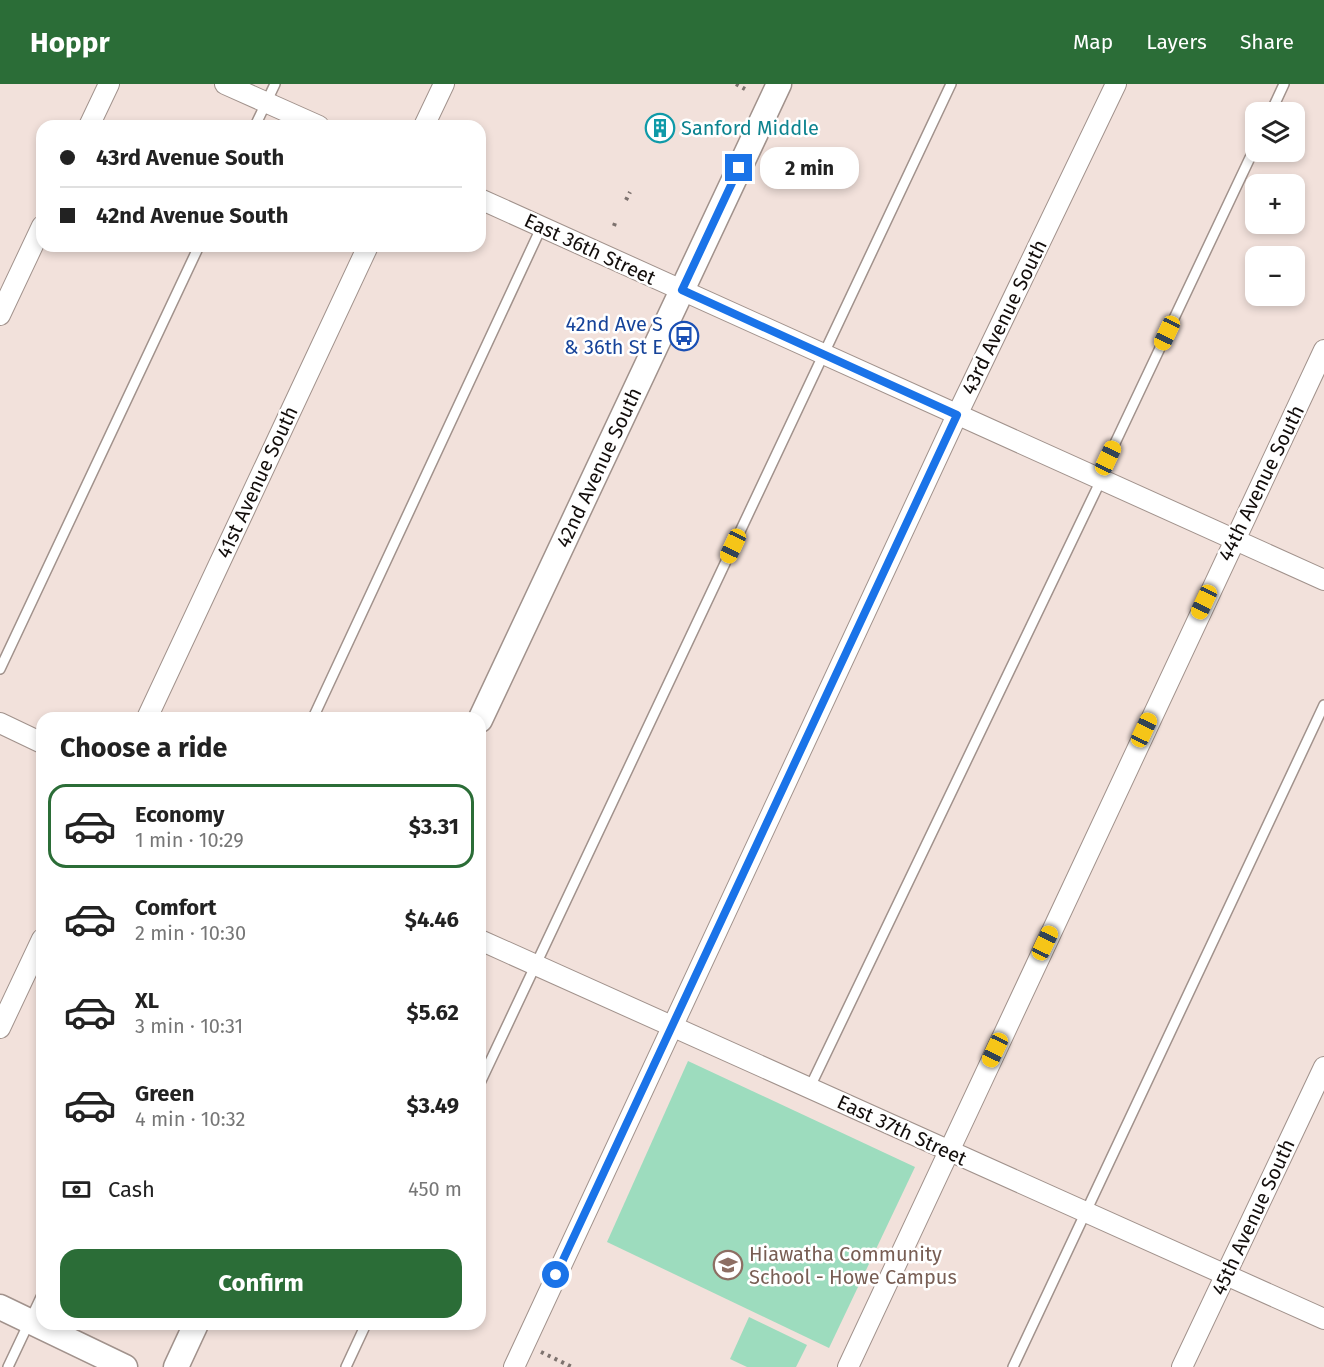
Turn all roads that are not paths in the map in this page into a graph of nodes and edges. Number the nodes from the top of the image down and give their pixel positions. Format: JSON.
{"nodes":[{"id":1,"x":109,"y":84,"type":"edge"},
{"id":2,"x":225,"y":84,"type":"edge"},
{"id":3,"x":275,"y":84,"type":"edge"},
{"id":4,"x":444,"y":84,"type":"edge"},
{"id":5,"x":779,"y":84,"type":"edge"},
{"id":6,"x":951,"y":84,"type":"edge"},
{"id":7,"x":1116,"y":84,"type":"edge"},
{"id":8,"x":1284,"y":84,"type":"edge"},
{"id":9,"x":266,"y":102,"type":"junction"},
{"id":10,"x":1276,"y":102,"type":"edge"},
{"id":11,"x":92,"y":120,"type":"edge"},
{"id":12,"x":258,"y":120,"type":"edge"},
{"id":13,"x":306,"y":120,"type":"edge"},
{"id":14,"x":427,"y":120,"type":"edge"},
{"id":15,"x":1248,"y":162,"type":"edge"},
{"id":16,"x":486,"y":202,"type":"edge"},
{"id":17,"x":541,"y":228,"type":"junction"},
{"id":18,"x":36,"y":239,"type":"edge"},
{"id":19,"x":196,"y":252,"type":"edge"},
{"id":20,"x":365,"y":252,"type":"edge"},
{"id":21,"x":682,"y":290,"type":"junction"},
{"id":22,"x":0,"y":315,"type":"edge"},
{"id":23,"x":1324,"y":350,"type":"edge"},
{"id":24,"x":822,"y":354,"type":"junction"},
{"id":25,"x":957,"y":415,"type":"junction"},
{"id":26,"x":1101,"y":480,"type":"junction"},
{"id":27,"x":1234,"y":539,"type":"junction"},
{"id":28,"x":1324,"y":580,"type":"edge"},
{"id":29,"x":0,"y":669,"type":"edge"},
{"id":30,"x":1324,"y":705,"type":"edge"},
{"id":31,"x":150,"y":712,"type":"edge"},
{"id":32,"x":316,"y":712,"type":"edge"},
{"id":33,"x":484,"y":712,"type":"edge"},
{"id":34,"x":0,"y":723,"type":"edge"},
{"id":35,"x":36,"y":739,"type":"edge"},
{"id":36,"x":486,"y":943,"type":"edge"},
{"id":37,"x":36,"y":952,"type":"edge"},
{"id":38,"x":536,"y":965,"type":"junction"},
{"id":39,"x":672,"y":1027,"type":"junction"},
{"id":40,"x":0,"y":1028,"type":"edge"},
{"id":41,"x":1324,"y":1067,"type":"edge"},
{"id":42,"x":486,"y":1070,"type":"edge"},
{"id":43,"x":810,"y":1087,"type":"junction"},
{"id":44,"x":948,"y":1152,"type":"junction"},
{"id":45,"x":1086,"y":1211,"type":"junction"},
{"id":46,"x":1226,"y":1275,"type":"junction"},
{"id":47,"x":0,"y":1307,"type":"edge"},
{"id":48,"x":36,"y":1308,"type":"edge"},
{"id":49,"x":1324,"y":1320,"type":"edge"},
{"id":50,"x":30,"y":1322,"type":"junction"},
{"id":51,"x":36,"y":1325,"type":"edge"},
{"id":52,"x":47,"y":1330,"type":"edge"},
{"id":53,"x":193,"y":1330,"type":"edge"},
{"id":54,"x":363,"y":1330,"type":"edge"},
{"id":55,"x":8,"y":1367,"type":"edge"},
{"id":56,"x":125,"y":1367,"type":"edge"},
{"id":57,"x":176,"y":1367,"type":"edge"},
{"id":58,"x":346,"y":1367,"type":"edge"},
{"id":59,"x":514,"y":1367,"type":"edge"},
{"id":60,"x":848,"y":1367,"type":"edge"},
{"id":61,"x":1013,"y":1367,"type":"edge"},
{"id":62,"x":1182,"y":1367,"type":"edge"}],
"edges":[{"from":1,"to":11,"type":"street"},
{"from":2,"to":9,"type":"street"},
{"from":3,"to":9,"type":"lane"},
{"from":4,"to":14,"type":"street"},
{"from":5,"to":21,"type":"street","name":"42nd Avenue South"},
{"from":6,"to":24,"type":"lane"},
{"from":7,"to":25,"type":"street","name":"43rd Avenue South"},
{"from":8,"to":10,"type":"lane"},
{"from":9,"to":12,"type":"lane"},
{"from":9,"to":13,"type":"street"},
{"from":15,"to":26,"type":"lane"},
{"from":16,"to":17,"type":"street","name":"East 36th Street"},
{"from":17,"to":21,"type":"street","name":"East 36th Street"},
{"from":17,"to":32,"type":"lane"},
{"from":18,"to":22,"type":"street"},
{"from":19,"to":29,"type":"lane"},
{"from":20,"to":31,"type":"street","name":"41st Avenue South"},
{"from":21,"to":24,"type":"street","name":"East 36th Street"},
{"from":21,"to":33,"type":"street","name":"42nd Avenue South"},
{"from":23,"to":27,"type":"street","name":"44th Avenue South"},
{"from":24,"to":25,"type":"street","name":"East 36th Street"},
{"from":24,"to":38,"type":"lane"},
{"from":25,"to":26,"type":"street","name":"East 36th Street"},
{"from":25,"to":39,"type":"street","name":"43rd Avenue South"},
{"from":26,"to":27,"type":"street","name":"East 36th Street"},
{"from":26,"to":43,"type":"lane"},
{"from":27,"to":28,"type":"street","name":"East 36th Street"},
{"from":27,"to":44,"type":"street","name":"44th Avenue South"},
{"from":30,"to":45,"type":"lane"},
{"from":34,"to":35,"type":"street"},
{"from":36,"to":38,"type":"street","name":"East 37th Street"},
{"from":37,"to":40,"type":"street"},
{"from":38,"to":39,"type":"street","name":"East 37th Street"},
{"from":38,"to":42,"type":"lane"},
{"from":39,"to":43,"type":"street","name":"East 37th Street"},
{"from":39,"to":59,"type":"street","name":"43rd Avenue South"},
{"from":41,"to":46,"type":"street","name":"45th Avenue South"},
{"from":43,"to":44,"type":"street","name":"East 37th Street"},
{"from":44,"to":45,"type":"street","name":"East 37th Street"},
{"from":44,"to":60,"type":"street","name":"44th Avenue South"},
{"from":45,"to":46,"type":"street","name":"East 37th Street"},
{"from":45,"to":61,"type":"lane"},
{"from":46,"to":49,"type":"street","name":"East 37th Street"},
{"from":46,"to":62,"type":"street","name":"45th Avenue South"},
{"from":47,"to":50,"type":"street"},
{"from":48,"to":50,"type":"lane"},
{"from":50,"to":51,"type":"street"},
{"from":50,"to":55,"type":"lane"},
{"from":52,"to":56,"type":"street"},
{"from":53,"to":57,"type":"street"},
{"from":54,"to":58,"type":"lane"}]}
